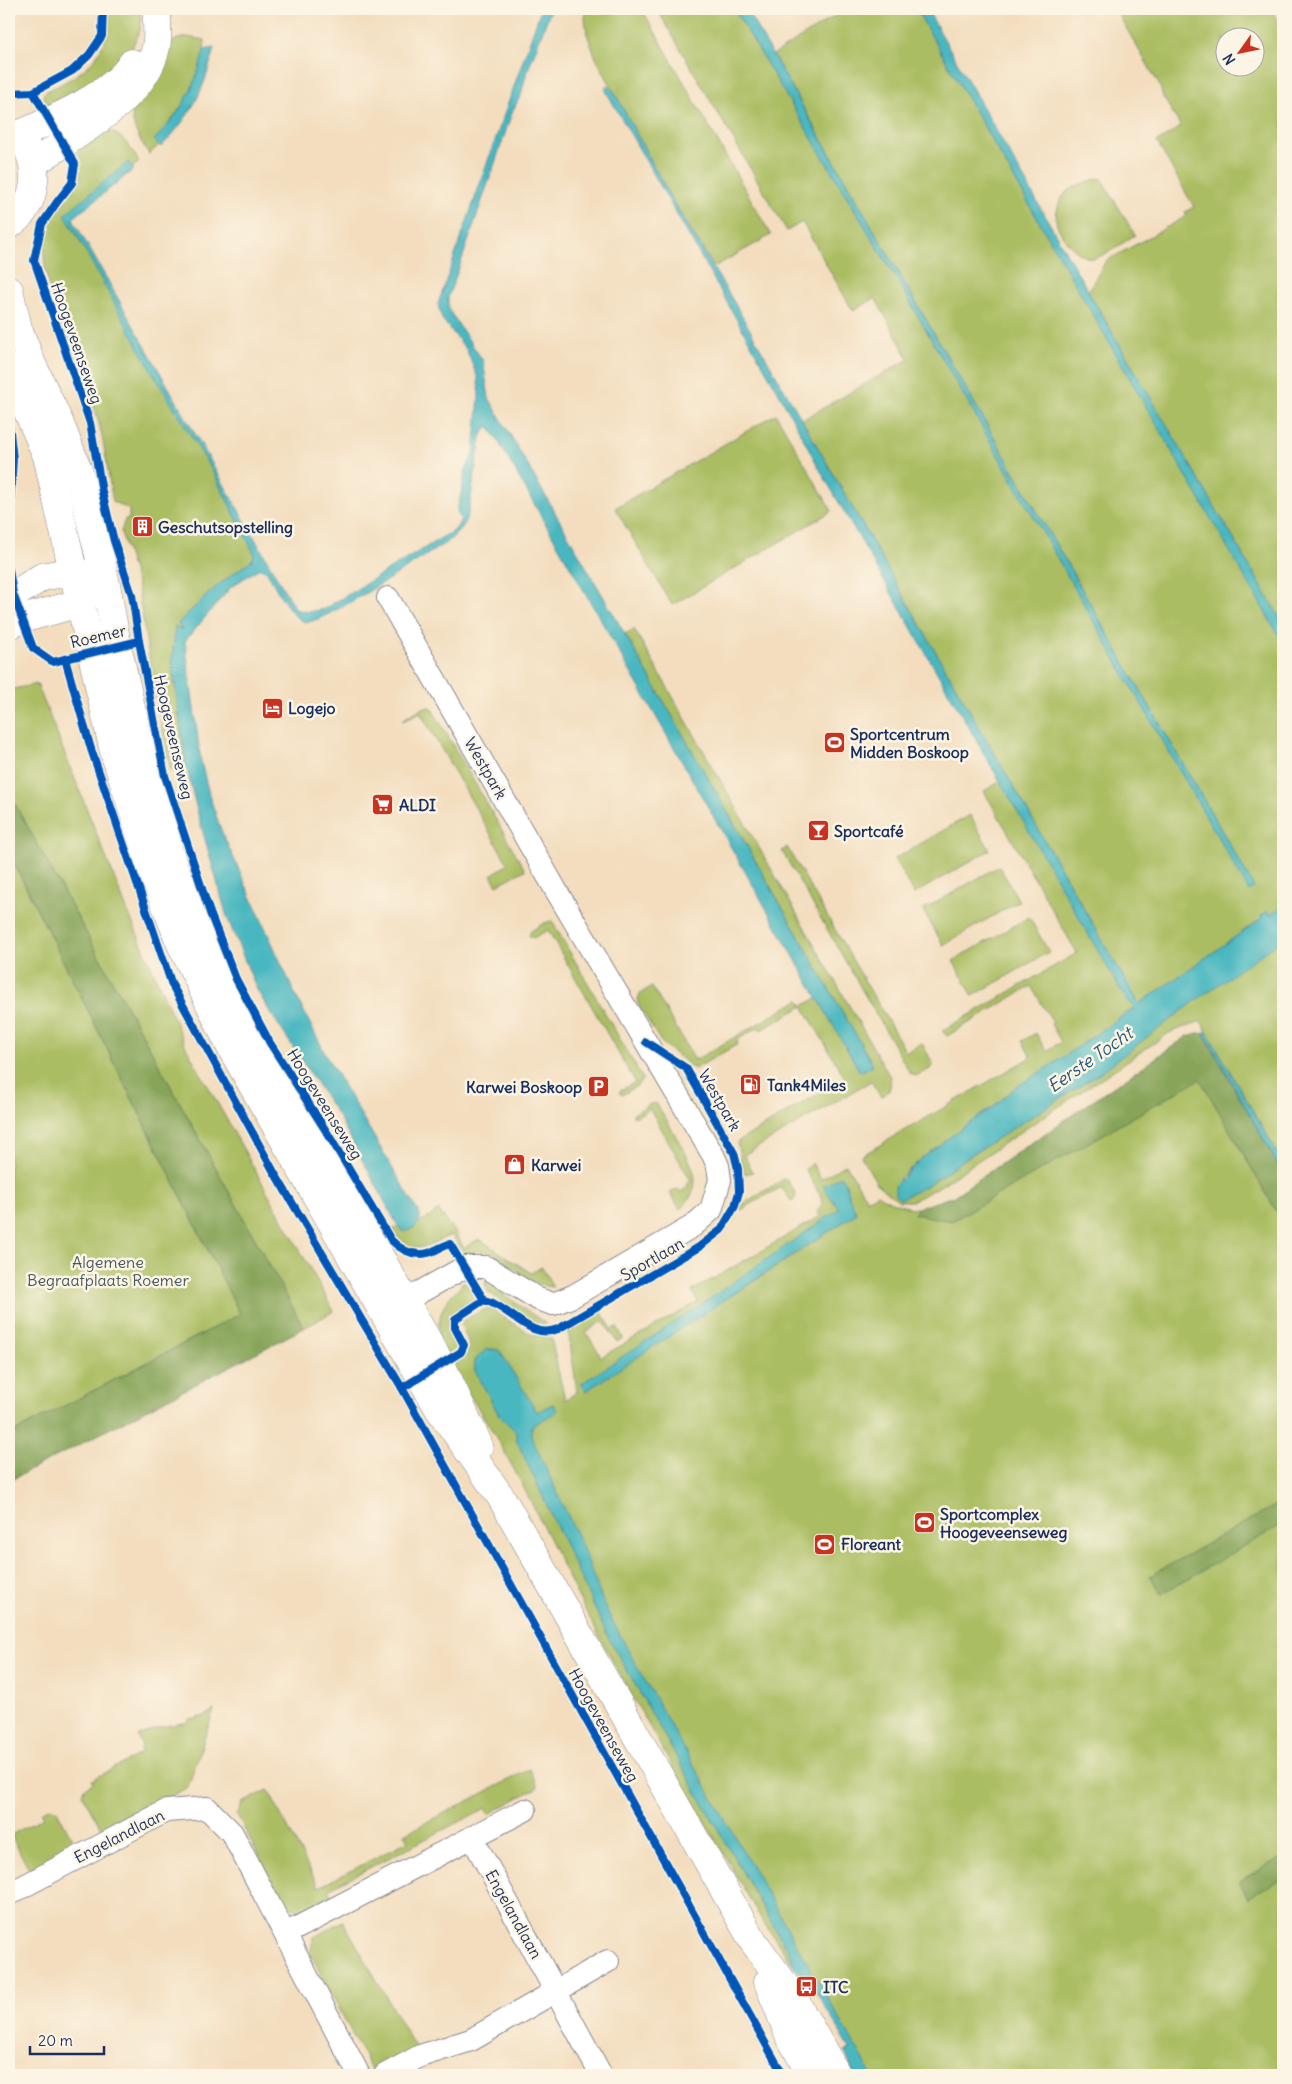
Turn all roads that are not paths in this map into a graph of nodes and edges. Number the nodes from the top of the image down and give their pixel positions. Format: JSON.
{"nodes":[{"id":1,"x":156,"y":13,"type":"edge"},
{"id":2,"x":14,"y":131,"type":"edge"},
{"id":3,"x":34,"y":163,"type":"junction"},
{"id":4,"x":9,"y":225,"type":"edge"},
{"id":5,"x":9,"y":290,"type":"edge"},
{"id":6,"x":9,"y":368,"type":"edge"},
{"id":7,"x":73,"y":571,"type":"junction"},
{"id":8,"x":105,"y":579,"type":"junction"},
{"id":9,"x":9,"y":598,"type":"edge"},
{"id":10,"x":388,"y":598,"type":"dead end"},
{"id":11,"x":80,"y":603,"type":"junction"},
{"id":12,"x":9,"y":625,"type":"edge"},
{"id":13,"x":716,"y":1197,"type":"joint"},
{"id":14,"x":393,"y":1305,"type":"junction"},
{"id":15,"x":525,"y":1810,"type":"dead end"},
{"id":16,"x":472,"y":1837,"type":"junction"},
{"id":17,"x":9,"y":1894,"type":"edge"},
{"id":18,"x":286,"y":1934,"type":"junction"},
{"id":19,"x":752,"y":1941,"type":"junction"},
{"id":20,"x":608,"y":1961,"type":"dead end"},
{"id":21,"x":556,"y":1992,"type":"junction"},
{"id":22,"x":359,"y":2075,"type":"edge"},
{"id":23,"x":386,"y":2075,"type":"edge"},
{"id":24,"x":602,"y":2075,"type":"edge"},
{"id":25,"x":811,"y":2075,"type":"edge"},
{"id":26,"x":837,"y":2075,"type":"edge"}],
"edges":[{"from":1,"to":2,"type":"main road"},
{"from":1,"to":3,"type":"main road"},
{"from":2,"to":3,"type":"main road"},
{"from":3,"to":4,"type":"main road"},
{"from":5,"to":8,"type":"main road","name":"Hoogeveenseweg"},
{"from":6,"to":7,"type":"main road","name":"Hoogeveenseweg"},
{"from":7,"to":8,"type":"main road"},
{"from":7,"to":9,"type":"main road"},
{"from":7,"to":11,"type":"main road","name":"Hoogeveenseweg"},
{"from":8,"to":11,"type":"main road"},
{"from":8,"to":14,"type":"main road","name":"Hoogeveenseweg"},
{"from":10,"to":13,"type":"street","name":"Westpark"},
{"from":11,"to":12,"type":"main road"},
{"from":11,"to":14,"type":"main road","name":"Hoogeveenseweg"},
{"from":13,"to":14,"type":"street","name":"Sportlaan"},
{"from":14,"to":19,"type":"main road","name":"Hoogeveenseweg"},
{"from":15,"to":16,"type":"street"},
{"from":16,"to":18,"type":"street"},
{"from":16,"to":21,"type":"street","name":"Engelandlaan"},
{"from":17,"to":18,"type":"street","name":"Engelandlaan"},
{"from":18,"to":22,"type":"street","name":"Engelandlaan"},
{"from":19,"to":25,"type":"main road","name":"Hoogeveenseweg"},
{"from":19,"to":26,"type":"main road","name":"Hoogeveenseweg"},
{"from":20,"to":21,"type":"street"},
{"from":21,"to":23,"type":"street"},
{"from":21,"to":24,"type":"street","name":"Engelandlaan"}]}
